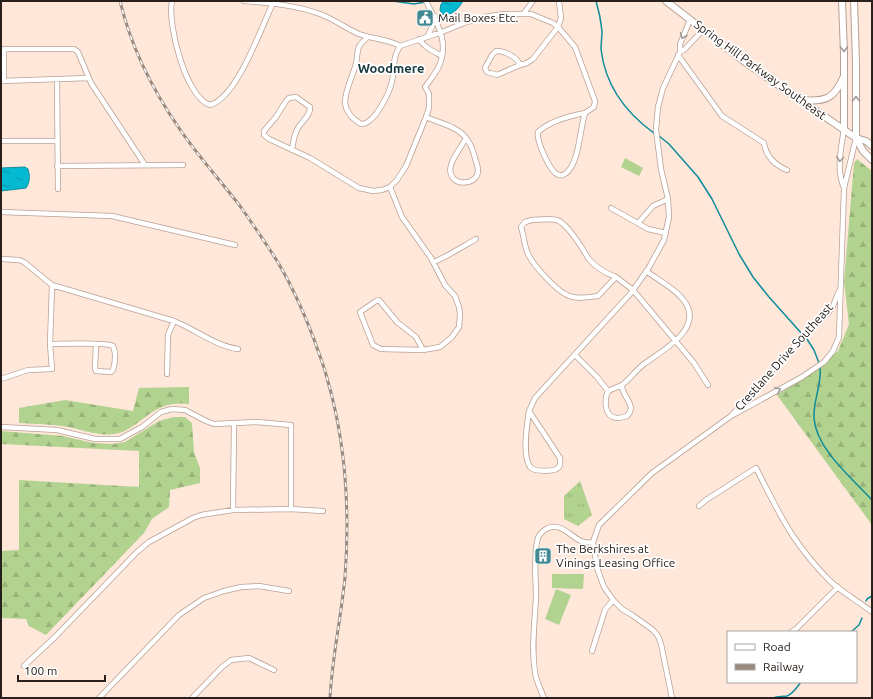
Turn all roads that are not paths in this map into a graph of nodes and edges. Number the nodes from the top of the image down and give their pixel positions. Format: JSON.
{"nodes":[{"id":1,"x":172,"y":1,"type":"edge"},
{"id":2,"x":244,"y":1,"type":"edge"},
{"id":3,"x":426,"y":1,"type":"edge"},
{"id":4,"x":533,"y":1,"type":"edge"},
{"id":5,"x":559,"y":1,"type":"edge"},
{"id":6,"x":666,"y":1,"type":"edge"},
{"id":7,"x":842,"y":1,"type":"edge"},
{"id":8,"x":854,"y":2,"type":"edge"},
{"id":9,"x":273,"y":4,"type":"junction"},
{"id":10,"x":524,"y":13,"type":"junction"},
{"id":11,"x":435,"y":16,"type":"junction"},
{"id":12,"x":690,"y":20,"type":"junction"},
{"id":13,"x":558,"y":26,"type":"junction"},
{"id":14,"x":703,"y":30,"type":"junction"},
{"id":15,"x":442,"y":32,"type":"junction"},
{"id":16,"x":368,"y":37,"type":"junction"},
{"id":17,"x":427,"y":37,"type":"junction"},
{"id":18,"x":419,"y":39,"type":"junction"},
{"id":19,"x":400,"y":46,"type":"junction"},
{"id":20,"x":679,"y":54,"type":"junction"},
{"id":21,"x":442,"y":56,"type":"junction"},
{"id":22,"x":520,"y":65,"type":"junction"},
{"id":23,"x":845,"y":74,"type":"junction"},
{"id":24,"x":89,"y":78,"type":"junction"},
{"id":25,"x":56,"y":80,"type":"junction"},
{"id":26,"x":3,"y":81,"type":"edge"},
{"id":27,"x":800,"y":100,"type":"junction"},
{"id":28,"x":585,"y":113,"type":"junction"},
{"id":29,"x":426,"y":118,"type":"junction"},
{"id":30,"x":844,"y":130,"type":"junction"},
{"id":31,"x":466,"y":138,"type":"junction"},
{"id":32,"x":856,"y":138,"type":"junction"},
{"id":33,"x":1,"y":141,"type":"edge"},
{"id":34,"x":57,"y":141,"type":"junction"},
{"id":35,"x":872,"y":146,"type":"edge"},
{"id":36,"x":292,"y":150,"type":"junction"},
{"id":37,"x":872,"y":160,"type":"edge"},
{"id":38,"x":183,"y":165,"type":"dead end"},
{"id":39,"x":57,"y":166,"type":"junction"},
{"id":40,"x":145,"y":166,"type":"junction"},
{"id":41,"x":787,"y":170,"type":"dead end"},
{"id":42,"x":390,"y":187,"type":"junction"},
{"id":43,"x":844,"y":188,"type":"junction"},
{"id":44,"x":58,"y":189,"type":"dead end"},
{"id":45,"x":668,"y":199,"type":"junction"},
{"id":46,"x":611,"y":208,"type":"dead end"},
{"id":47,"x":1,"y":212,"type":"edge"},
{"id":48,"x":638,"y":223,"type":"junction"},
{"id":49,"x":666,"y":233,"type":"junction"},
{"id":50,"x":476,"y":239,"type":"dead end"},
{"id":51,"x":235,"y":245,"type":"dead end"},
{"id":52,"x":1,"y":259,"type":"edge"},
{"id":53,"x":434,"y":262,"type":"junction"},
{"id":54,"x":646,"y":271,"type":"junction"},
{"id":55,"x":616,"y":277,"type":"junction"},
{"id":56,"x":842,"y":279,"type":"junction"},
{"id":57,"x":52,"y":285,"type":"junction"},
{"id":58,"x":633,"y":290,"type":"junction"},
{"id":59,"x":174,"y":321,"type":"junction"},
{"id":60,"x":675,"y":341,"type":"junction"},
{"id":61,"x":50,"y":344,"type":"junction"},
{"id":62,"x":96,"y":344,"type":"junction"},
{"id":63,"x":238,"y":350,"type":"dead end"},
{"id":64,"x":423,"y":350,"type":"junction"},
{"id":65,"x":575,"y":355,"type":"junction"},
{"id":66,"x":167,"y":374,"type":"dead end"},
{"id":67,"x":1,"y":379,"type":"edge"},
{"id":68,"x":622,"y":385,"type":"junction"},
{"id":69,"x":708,"y":385,"type":"dead end"},
{"id":70,"x":608,"y":391,"type":"junction"},
{"id":71,"x":529,"y":411,"type":"junction"},
{"id":72,"x":731,"y":416,"type":"junction"},
{"id":73,"x":234,"y":424,"type":"junction"},
{"id":74,"x":1,"y":427,"type":"edge"},
{"id":75,"x":699,"y":506,"type":"dead end"},
{"id":76,"x":291,"y":509,"type":"junction"},
{"id":77,"x":233,"y":510,"type":"junction"},
{"id":78,"x":323,"y":511,"type":"dead end"},
{"id":79,"x":593,"y":542,"type":"junction"},
{"id":80,"x":838,"y":587,"type":"junction"},
{"id":81,"x":289,"y":591,"type":"dead end"},
{"id":82,"x":613,"y":600,"type":"junction"},
{"id":83,"x":872,"y":612,"type":"edge"},
{"id":84,"x":793,"y":631,"type":"edge"},
{"id":85,"x":592,"y":651,"type":"dead end"},
{"id":86,"x":24,"y":666,"type":"dead end"},
{"id":87,"x":274,"y":670,"type":"dead end"},
{"id":88,"x":99,"y":698,"type":"edge"},
{"id":89,"x":192,"y":698,"type":"edge"},
{"id":90,"x":544,"y":698,"type":"edge"},
{"id":91,"x":672,"y":698,"type":"edge"}],
"edges":[{"from":1,"to":9,"type":"street"},
{"from":2,"to":9,"type":"street"},
{"from":3,"to":11,"type":"street"},
{"from":4,"to":10,"type":"street"},
{"from":5,"to":13,"type":"street"},
{"from":6,"to":12,"type":"street","name":"Spring Hill Parkway Southeast"},
{"from":7,"to":23,"type":"street","one_way":true},
{"from":32,"to":8,"type":"street","one_way":true},
{"from":9,"to":16,"type":"street"},
{"from":10,"to":13,"type":"street"},
{"from":10,"to":15,"type":"street"},
{"from":11,"to":15,"type":"street"},
{"from":11,"to":17,"type":"street"},
{"from":12,"to":14,"type":"street","name":"Spring Hill Parkway Southeast"},
{"from":12,"to":20,"type":"street","one_way":true},
{"from":13,"to":22,"type":"street"},
{"from":13,"to":28,"type":"street"},
{"from":14,"to":20,"type":"street"},
{"from":14,"to":27,"type":"street","name":"Spring Hill Parkway Southeast"},
{"from":15,"to":17,"type":"street"},
{"from":15,"to":21,"type":"street"},
{"from":16,"to":19,"type":"street"},
{"from":16,"to":19,"type":"street"},
{"from":17,"to":18,"type":"street"},
{"from":18,"to":19,"type":"street"},
{"from":18,"to":21,"type":"street"},
{"from":20,"to":41,"type":"street"},
{"from":20,"to":45,"type":"street"},
{"from":21,"to":29,"type":"street"},
{"from":22,"to":22,"type":"street"},
{"from":23,"to":27,"type":"street"},
{"from":23,"to":30,"type":"street"},
{"from":24,"to":25,"type":"street"},
{"from":24,"to":26,"type":"street"},
{"from":24,"to":40,"type":"street"},
{"from":25,"to":26,"type":"street"},
{"from":25,"to":34,"type":"street"},
{"from":27,"to":30,"type":"street","name":"Spring Hill Parkway Southeast"},
{"from":28,"to":28,"type":"street"},
{"from":29,"to":31,"type":"street"},
{"from":29,"to":42,"type":"street"},
{"from":30,"to":32,"type":"street","name":"Spring Hill Parkway Southeast"},
{"from":30,"to":43,"type":"street","one_way":true},
{"from":31,"to":31,"type":"street"},
{"from":32,"to":35,"type":"street","name":"Spring Hill Parkway Southeast"},
{"from":32,"to":37,"type":"street","name":"Spring Hill Parkway Southeast"},
{"from":32,"to":43,"type":"street"},
{"from":33,"to":34,"type":"street"},
{"from":34,"to":39,"type":"street"},
{"from":36,"to":36,"type":"street"},
{"from":36,"to":42,"type":"street"},
{"from":38,"to":40,"type":"street"},
{"from":39,"to":40,"type":"street"},
{"from":39,"to":44,"type":"street"},
{"from":42,"to":53,"type":"street"},
{"from":43,"to":56,"type":"street"},
{"from":45,"to":48,"type":"street"},
{"from":45,"to":49,"type":"street"},
{"from":46,"to":48,"type":"street"},
{"from":47,"to":51,"type":"street"},
{"from":48,"to":49,"type":"street"},
{"from":49,"to":54,"type":"street"},
{"from":50,"to":53,"type":"street"},
{"from":52,"to":57,"type":"street"},
{"from":53,"to":64,"type":"street"},
{"from":54,"to":58,"type":"street"},
{"from":54,"to":60,"type":"street"},
{"from":55,"to":55,"type":"street"},
{"from":55,"to":58,"type":"street"},
{"from":56,"to":72,"type":"street","name":"Crestlane Drive Southeast"},
{"from":72,"to":56,"type":"street","name":"Crestlane Drive Southeast","one_way":true},
{"from":57,"to":59,"type":"street"},
{"from":57,"to":61,"type":"street"},
{"from":58,"to":60,"type":"street"},
{"from":58,"to":65,"type":"street"},
{"from":59,"to":63,"type":"street"},
{"from":59,"to":66,"type":"street"},
{"from":60,"to":68,"type":"street"},
{"from":60,"to":69,"type":"street"},
{"from":61,"to":62,"type":"street"},
{"from":61,"to":67,"type":"street"},
{"from":62,"to":62,"type":"street"},
{"from":64,"to":64,"type":"street"},
{"from":65,"to":70,"type":"street"},
{"from":65,"to":71,"type":"street"},
{"from":68,"to":70,"type":"street"},
{"from":68,"to":70,"type":"street"},
{"from":71,"to":71,"type":"street"},
{"from":72,"to":79,"type":"street","name":"Crestlane Drive Southeast"},
{"from":73,"to":74,"type":"street"},
{"from":73,"to":76,"type":"street"},
{"from":73,"to":77,"type":"street"},
{"from":75,"to":80,"type":"street"},
{"from":76,"to":77,"type":"street"},
{"from":76,"to":78,"type":"street"},
{"from":77,"to":86,"type":"street"},
{"from":79,"to":82,"type":"street"},
{"from":79,"to":90,"type":"street"},
{"from":80,"to":83,"type":"street"},
{"from":80,"to":84,"type":"street"},
{"from":81,"to":88,"type":"street"},
{"from":82,"to":85,"type":"street"},
{"from":82,"to":91,"type":"street"},
{"from":87,"to":89,"type":"street"}]}
